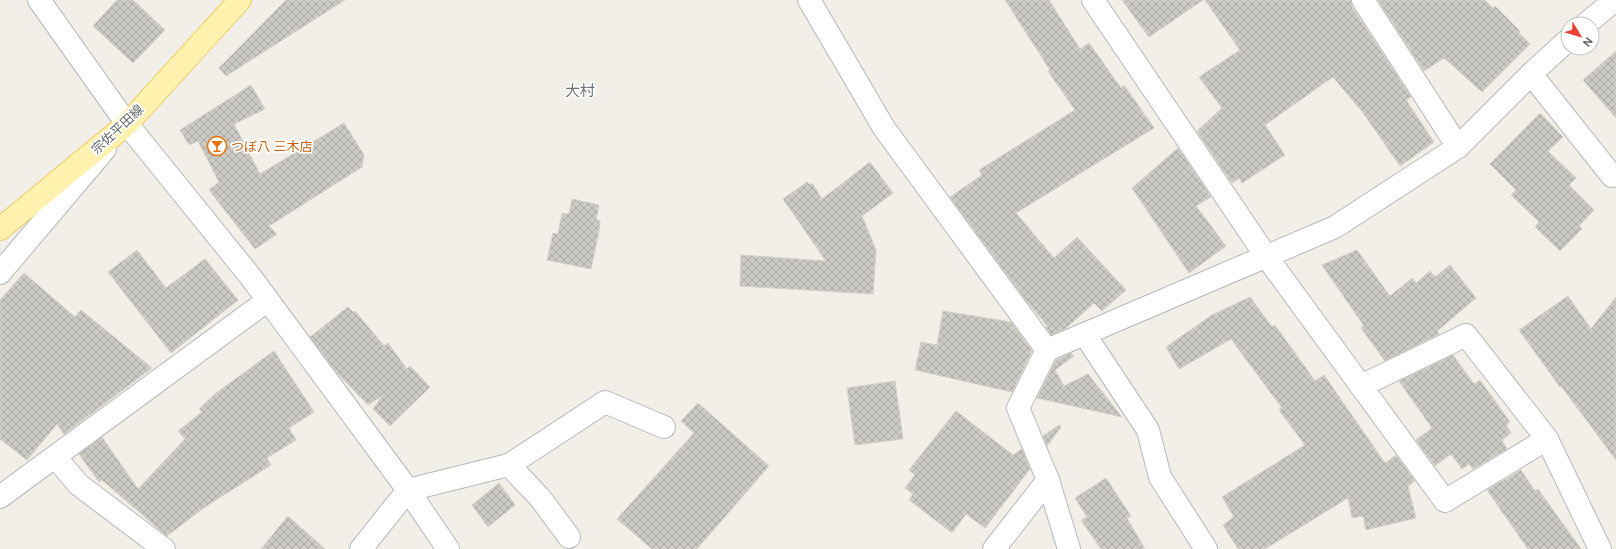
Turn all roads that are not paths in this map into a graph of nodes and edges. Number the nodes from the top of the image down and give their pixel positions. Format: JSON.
{"nodes":[{"id":1,"x":39,"y":0,"type":"edge"},
{"id":2,"x":240,"y":0,"type":"edge"},
{"id":3,"x":809,"y":0,"type":"edge"},
{"id":4,"x":1093,"y":0,"type":"edge"},
{"id":5,"x":1363,"y":0,"type":"edge"},
{"id":6,"x":1615,"y":0,"type":"edge"},
{"id":7,"x":1596,"y":16,"type":"edge"},
{"id":8,"x":1560,"y":47,"type":"edge"},
{"id":9,"x":1531,"y":74,"type":"junction"},
{"id":10,"x":127,"y":124,"type":"junction"},
{"id":11,"x":1458,"y":147,"type":"junction"},
{"id":12,"x":1612,"y":176,"type":"dead end"},
{"id":13,"x":0,"y":229,"type":"edge"},
{"id":14,"x":1266,"y":256,"type":"junction"},
{"id":15,"x":0,"y":273,"type":"edge"},
{"id":16,"x":268,"y":300,"type":"junction"},
{"id":17,"x":1084,"y":335,"type":"junction"},
{"id":18,"x":1047,"y":350,"type":"junction"},
{"id":19,"x":1361,"y":386,"type":"junction"},
{"id":20,"x":664,"y":428,"type":"dead end"},
{"id":21,"x":1547,"y":439,"type":"junction"},
{"id":22,"x":55,"y":457,"type":"junction"},
{"id":23,"x":509,"y":465,"type":"junction"},
{"id":24,"x":1048,"y":480,"type":"junction"},
{"id":25,"x":408,"y":490,"type":"junction"},
{"id":26,"x":0,"y":497,"type":"edge"},
{"id":27,"x":569,"y":537,"type":"dead end"},
{"id":28,"x":164,"y":549,"type":"edge"},
{"id":29,"x":362,"y":549,"type":"edge"},
{"id":30,"x":448,"y":549,"type":"edge"},
{"id":31,"x":994,"y":549,"type":"edge"},
{"id":32,"x":1069,"y":549,"type":"edge"},
{"id":33,"x":1206,"y":549,"type":"edge"},
{"id":34,"x":1600,"y":549,"type":"edge"}],
"edges":[{"from":1,"to":10,"type":"street"},
{"from":2,"to":10,"type":"main road","name":"宗佐平田線"},
{"from":3,"to":18,"type":"street"},
{"from":4,"to":14,"type":"street"},
{"from":5,"to":11,"type":"street"},
{"from":6,"to":7,"type":"street"},
{"from":8,"to":9,"type":"street"},
{"from":9,"to":11,"type":"street"},
{"from":9,"to":12,"type":"street"},
{"from":10,"to":13,"type":"main road","name":"宗佐平田線"},
{"from":10,"to":15,"type":"street"},
{"from":10,"to":16,"type":"street"},
{"from":11,"to":14,"type":"street"},
{"from":14,"to":17,"type":"street"},
{"from":14,"to":19,"type":"street"},
{"from":16,"to":22,"type":"street"},
{"from":16,"to":25,"type":"street"},
{"from":17,"to":18,"type":"street"},
{"from":17,"to":33,"type":"street"},
{"from":18,"to":24,"type":"street"},
{"from":19,"to":21,"type":"street"},
{"from":19,"to":21,"type":"street"},
{"from":20,"to":23,"type":"street"},
{"from":21,"to":34,"type":"street"},
{"from":22,"to":26,"type":"street"},
{"from":22,"to":28,"type":"street"},
{"from":23,"to":25,"type":"street"},
{"from":23,"to":27,"type":"street"},
{"from":24,"to":31,"type":"street"},
{"from":24,"to":32,"type":"street"},
{"from":25,"to":29,"type":"street"},
{"from":25,"to":30,"type":"street"}]}
